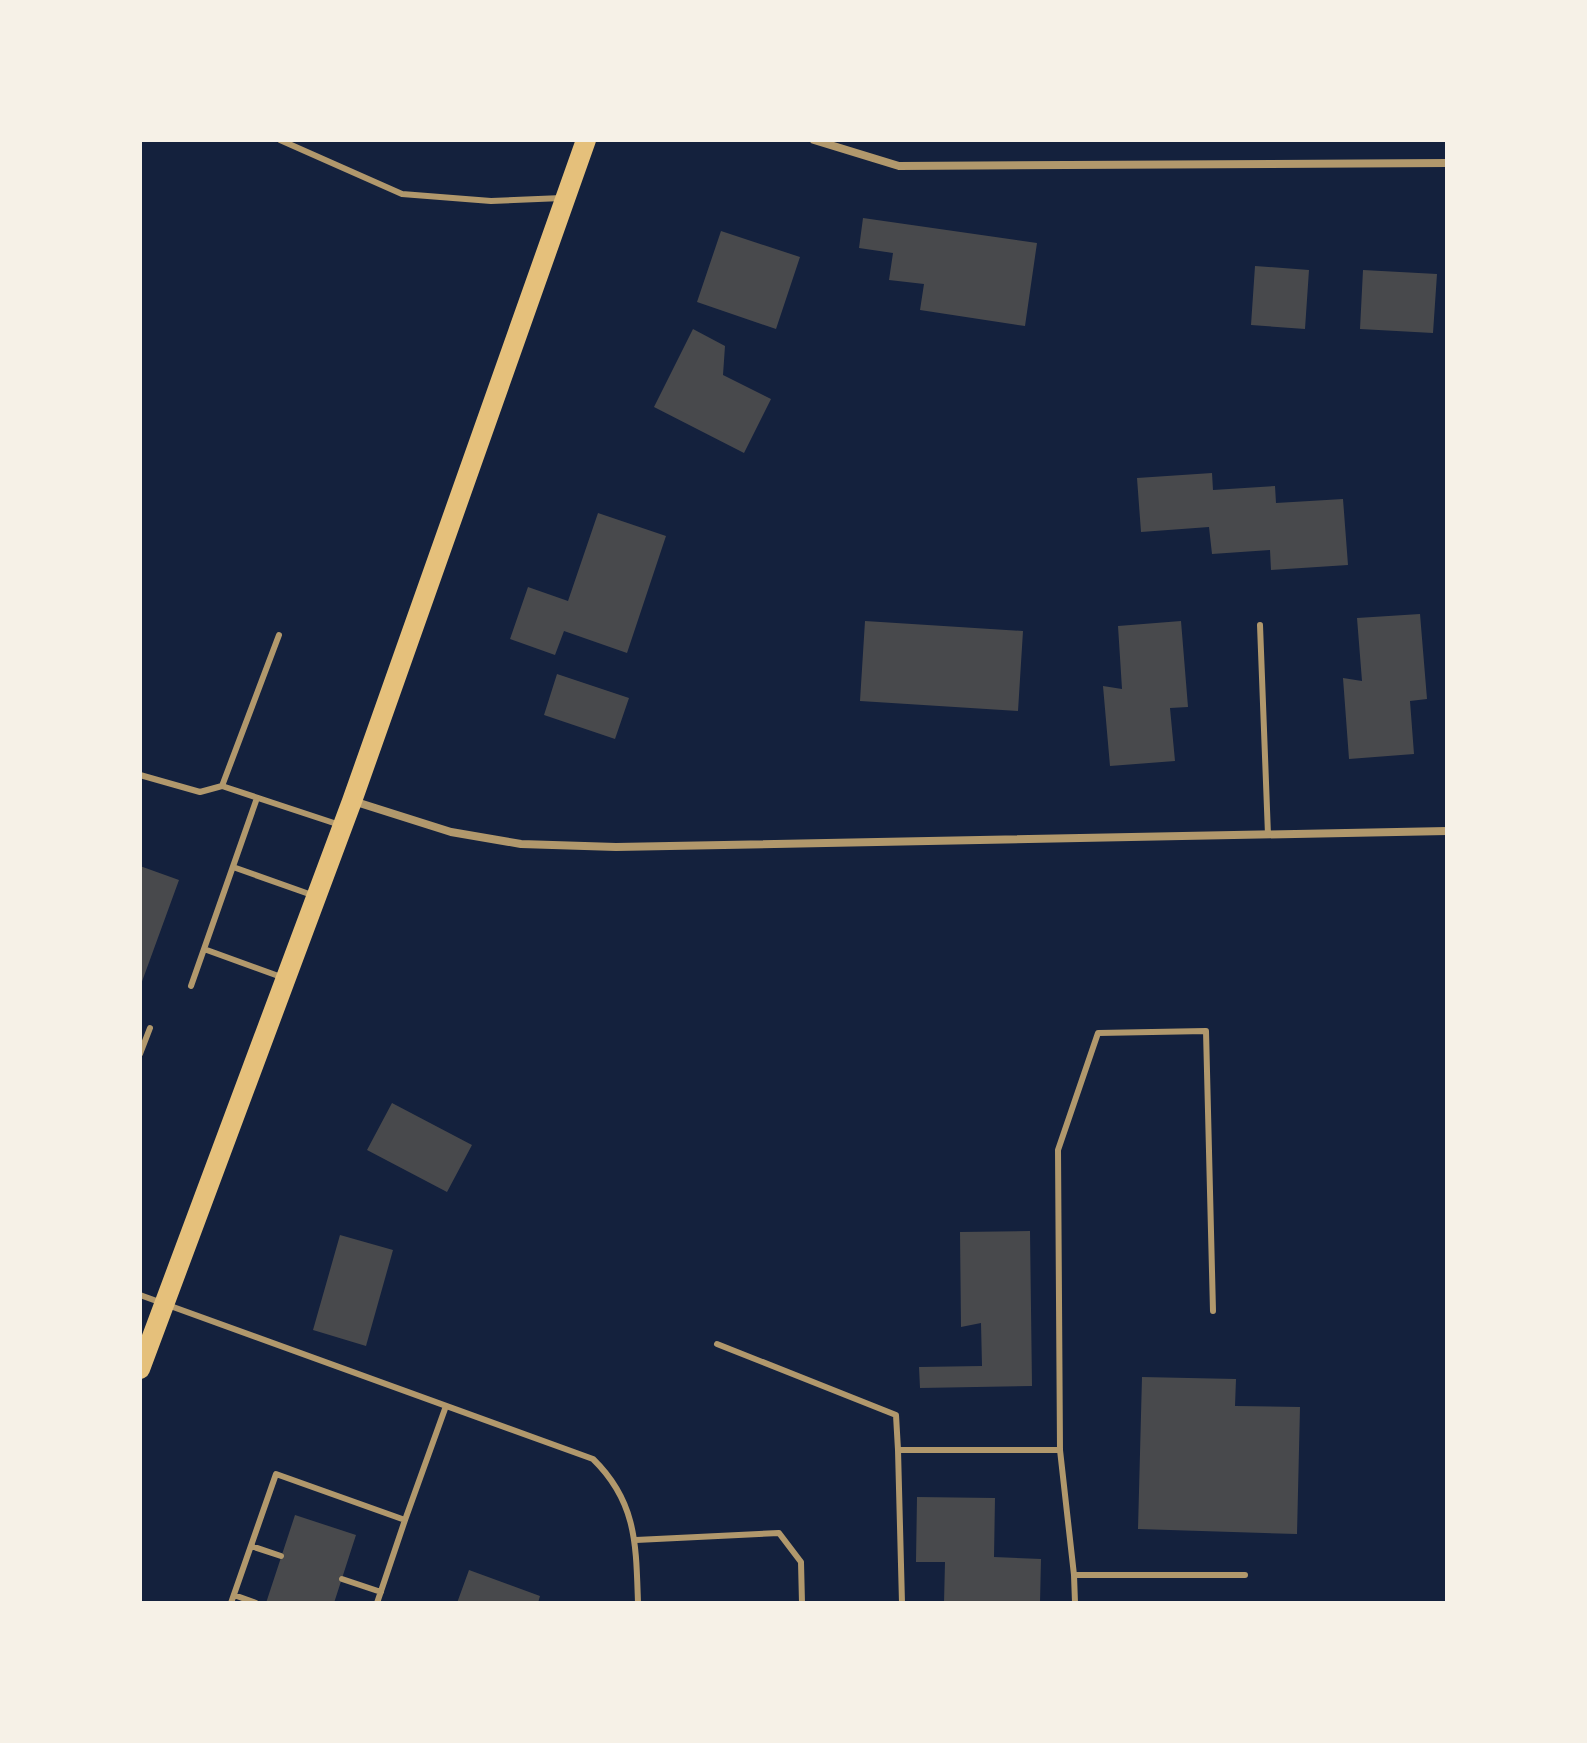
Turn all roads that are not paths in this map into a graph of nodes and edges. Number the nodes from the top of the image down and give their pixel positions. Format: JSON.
{"nodes":[{"id":1,"x":280,"y":140,"type":"edge"},
{"id":2,"x":586,"y":140,"type":"edge"},
{"id":3,"x":814,"y":140,"type":"edge"},
{"id":4,"x":1447,"y":163,"type":"edge"},
{"id":5,"x":566,"y":198,"type":"junction"},
{"id":6,"x":1260,"y":625,"type":"dead end"},
{"id":7,"x":279,"y":635,"type":"dead end"},
{"id":8,"x":140,"y":775,"type":"edge"},
{"id":9,"x":222,"y":786,"type":"junction"},
{"id":10,"x":257,"y":798,"type":"junction"},
{"id":11,"x":352,"y":801,"type":"junction"},
{"id":12,"x":343,"y":826,"type":"junction"},
{"id":13,"x":1447,"y":831,"type":"edge"},
{"id":14,"x":1268,"y":835,"type":"junction"},
{"id":15,"x":233,"y":867,"type":"junction"},
{"id":16,"x":317,"y":896,"type":"junction"},
{"id":17,"x":204,"y":949,"type":"junction"},
{"id":18,"x":286,"y":979,"type":"junction"},
{"id":19,"x":191,"y":986,"type":"dead end"},
{"id":20,"x":150,"y":1028,"type":"dead end"},
{"id":21,"x":140,"y":1054,"type":"edge"},
{"id":22,"x":140,"y":1295,"type":"edge"},
{"id":23,"x":164,"y":1304,"type":"junction"},
{"id":24,"x":1213,"y":1311,"type":"dead end"},
{"id":25,"x":717,"y":1344,"type":"dead end"},
{"id":26,"x":140,"y":1369,"type":"edge"},
{"id":27,"x":446,"y":1406,"type":"junction"},
{"id":28,"x":898,"y":1450,"type":"junction"},
{"id":29,"x":1060,"y":1450,"type":"junction"},
{"id":30,"x":405,"y":1520,"type":"junction"},
{"id":31,"x":636,"y":1540,"type":"junction"},
{"id":32,"x":251,"y":1546,"type":"junction"},
{"id":33,"x":281,"y":1556,"type":"dead end"},
{"id":34,"x":1074,"y":1575,"type":"junction"},
{"id":35,"x":1245,"y":1575,"type":"dead end"},
{"id":36,"x":342,"y":1579,"type":"dead end"},
{"id":37,"x":381,"y":1592,"type":"junction"},
{"id":38,"x":234,"y":1595,"type":"junction"},
{"id":39,"x":231,"y":1603,"type":"edge"},
{"id":40,"x":256,"y":1603,"type":"edge"},
{"id":41,"x":377,"y":1603,"type":"edge"},
{"id":42,"x":638,"y":1603,"type":"edge"},
{"id":43,"x":802,"y":1603,"type":"edge"},
{"id":44,"x":902,"y":1603,"type":"edge"},
{"id":45,"x":1075,"y":1603,"type":"edge"}],
"edges":[{"from":1,"to":5,"type":"lane"},
{"from":2,"to":5,"type":"main road"},
{"from":3,"to":4,"type":"street"},
{"from":5,"to":11,"type":"main road"},
{"from":6,"to":14,"type":"lane"},
{"from":7,"to":9,"type":"lane"},
{"from":8,"to":9,"type":"lane"},
{"from":9,"to":10,"type":"lane"},
{"from":10,"to":12,"type":"lane"},
{"from":10,"to":15,"type":"lane"},
{"from":11,"to":12,"type":"main road"},
{"from":11,"to":14,"type":"street"},
{"from":12,"to":16,"type":"main road"},
{"from":13,"to":14,"type":"street"},
{"from":15,"to":16,"type":"lane"},
{"from":15,"to":17,"type":"lane"},
{"from":16,"to":18,"type":"main road"},
{"from":17,"to":18,"type":"lane"},
{"from":17,"to":19,"type":"lane"},
{"from":18,"to":23,"type":"main road"},
{"from":20,"to":21,"type":"lane"},
{"from":22,"to":23,"type":"lane"},
{"from":23,"to":26,"type":"main road"},
{"from":23,"to":27,"type":"lane"},
{"from":24,"to":29,"type":"lane"},
{"from":25,"to":28,"type":"lane"},
{"from":27,"to":30,"type":"lane"},
{"from":27,"to":31,"type":"lane"},
{"from":28,"to":29,"type":"lane"},
{"from":28,"to":44,"type":"lane"},
{"from":29,"to":34,"type":"lane"},
{"from":30,"to":32,"type":"lane"},
{"from":30,"to":37,"type":"lane"},
{"from":31,"to":42,"type":"lane"},
{"from":31,"to":43,"type":"lane"},
{"from":32,"to":33,"type":"lane"},
{"from":32,"to":38,"type":"lane"},
{"from":34,"to":35,"type":"lane"},
{"from":34,"to":45,"type":"lane"},
{"from":36,"to":37,"type":"lane"},
{"from":37,"to":41,"type":"lane"},
{"from":38,"to":39,"type":"lane"},
{"from":38,"to":40,"type":"lane"}]}
